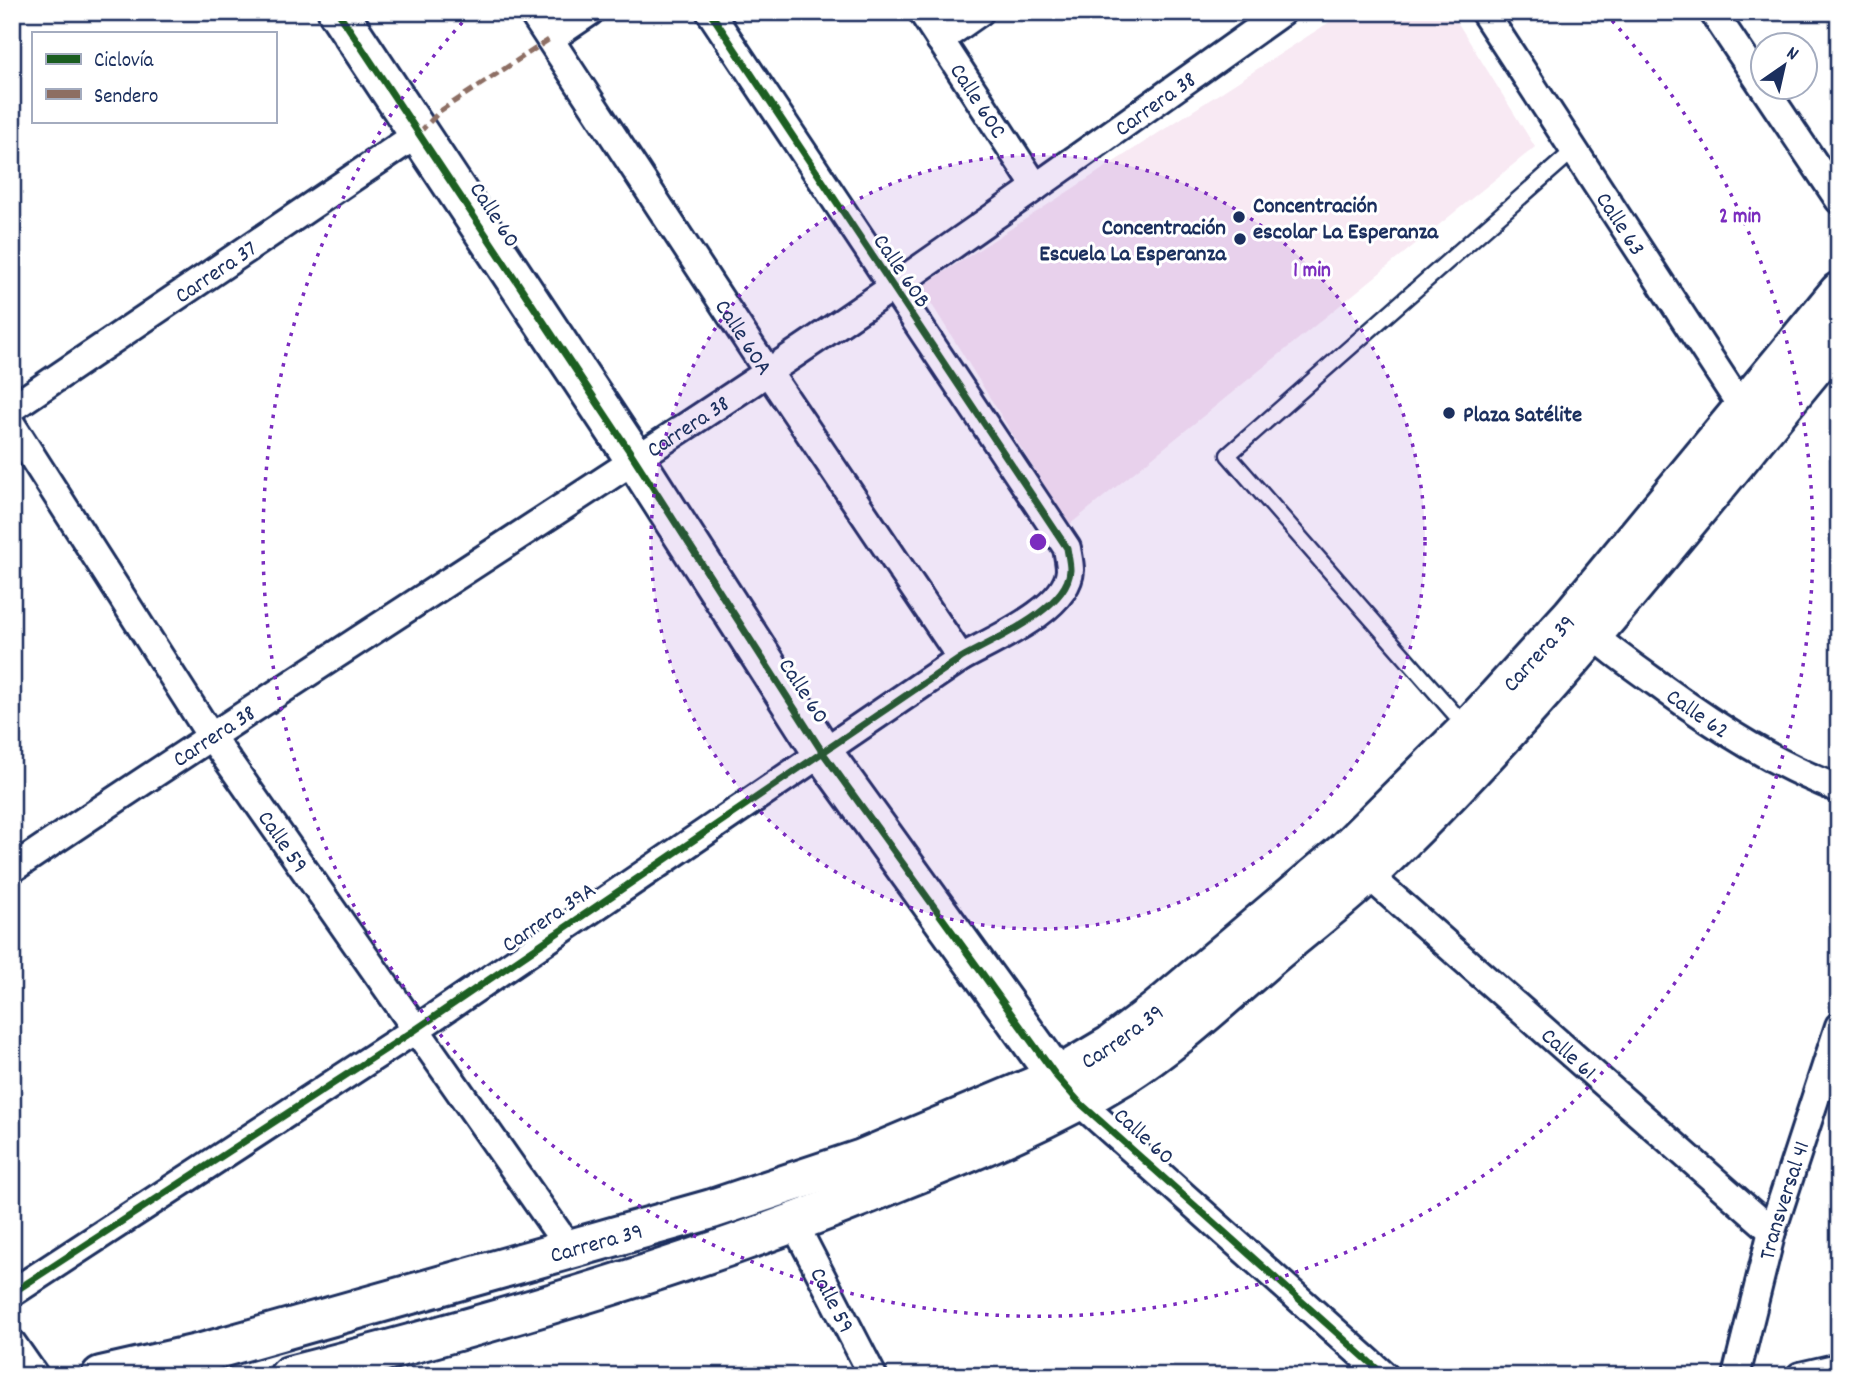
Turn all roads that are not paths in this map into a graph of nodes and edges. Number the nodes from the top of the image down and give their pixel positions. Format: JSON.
{"nodes":[{"id":1,"x":338,"y":12,"type":"edge"},
{"id":2,"x":532,"y":12,"type":"edge"},
{"id":3,"x":590,"y":12,"type":"edge"},
{"id":4,"x":710,"y":12,"type":"edge"},
{"id":5,"x":922,"y":12,"type":"edge"},
{"id":6,"x":980,"y":12,"type":"edge"},
{"id":7,"x":1484,"y":12,"type":"edge"},
{"id":8,"x":1713,"y":12,"type":"edge"},
{"id":9,"x":1279,"y":13,"type":"edge"},
{"id":10,"x":550,"y":39,"type":"junction"},
{"id":11,"x":940,"y":40,"type":"junction"},
{"id":12,"x":419,"y":133,"type":"junction"},
{"id":13,"x":1573,"y":151,"type":"junction"},
{"id":14,"x":1036,"y":187,"type":"junction"},
{"id":15,"x":1839,"y":200,"type":"edge"},
{"id":16,"x":892,"y":288,"type":"junction"},
{"id":17,"x":1839,"y":292,"type":"edge"},
{"id":18,"x":1839,"y":337,"type":"edge"},
{"id":19,"x":768,"y":372,"type":"junction"},
{"id":20,"x":12,"y":408,"type":"edge"},
{"id":21,"x":1751,"y":421,"type":"junction"},
{"id":22,"x":12,"y":425,"type":"edge"},
{"id":23,"x":634,"y":458,"type":"junction"},
{"id":24,"x":1067,"y":548,"type":"joint"},
{"id":25,"x":1583,"y":626,"type":"junction"},
{"id":26,"x":961,"y":658,"type":"junction"},
{"id":27,"x":1468,"y":729,"type":"junction"},
{"id":28,"x":210,"y":735,"type":"junction"},
{"id":29,"x":822,"y":753,"type":"junction"},
{"id":30,"x":1839,"y":789,"type":"edge"},
{"id":31,"x":12,"y":869,"type":"edge"},
{"id":32,"x":1367,"y":874,"type":"junction"},
{"id":33,"x":1839,"y":1026,"type":"edge"},
{"id":34,"x":415,"y":1030,"type":"junction"},
{"id":35,"x":1068,"y":1090,"type":"junction"},
{"id":36,"x":794,"y":1223,"type":"junction"},
{"id":37,"x":1772,"y":1231,"type":"junction"},
{"id":38,"x":569,"y":1248,"type":"junction"},
{"id":39,"x":12,"y":1293,"type":"edge"},
{"id":40,"x":12,"y":1343,"type":"edge"},
{"id":41,"x":1839,"y":1367,"type":"edge"},
{"id":42,"x":306,"y":1374,"type":"edge"},
{"id":43,"x":35,"y":1376,"type":"edge"},
{"id":44,"x":101,"y":1376,"type":"edge"},
{"id":45,"x":873,"y":1376,"type":"edge"},
{"id":46,"x":1385,"y":1376,"type":"edge"},
{"id":47,"x":1736,"y":1376,"type":"edge"},
{"id":48,"x":1800,"y":1376,"type":"edge"}],
"edges":[{"from":1,"to":12,"type":"main road","name":"Calle 60"},
{"from":2,"to":10,"type":"street","name":"Calle 60A"},
{"from":3,"to":10,"type":"street"},
{"from":4,"to":16,"type":"street","name":"Calle 60B"},
{"from":5,"to":11,"type":"street","name":"Calle 60C"},
{"from":6,"to":11,"type":"street"},
{"from":7,"to":13,"type":"street","name":"Calle 63"},
{"from":8,"to":15,"type":"street"},
{"from":9,"to":14,"type":"street","name":"Carrera 38"},
{"from":10,"to":19,"type":"street","name":"Calle 60A"},
{"from":11,"to":14,"type":"street","name":"Calle 60C"},
{"from":12,"to":20,"type":"street","name":"Carrera 37"},
{"from":12,"to":23,"type":"main road","name":"Calle 60"},
{"from":13,"to":21,"type":"street","name":"Calle 63"},
{"from":13,"to":27,"type":"lane"},
{"from":14,"to":16,"type":"street","name":"Carrera 38"},
{"from":16,"to":19,"type":"street","name":"Carrera 38"},
{"from":16,"to":24,"type":"street","name":"Calle 60B"},
{"from":17,"to":21,"type":"main road","name":"Carrera 39"},
{"from":18,"to":21,"type":"main road","name":"Carrera 39"},
{"from":19,"to":23,"type":"street","name":"Carrera 38"},
{"from":19,"to":26,"type":"street","name":"Calle 60A"},
{"from":21,"to":25,"type":"main road","name":"Carrera 39"},
{"from":22,"to":28,"type":"street","name":"Calle 59"},
{"from":23,"to":28,"type":"street","name":"Carrera 38"},
{"from":23,"to":29,"type":"main road","name":"Calle 60"},
{"from":24,"to":26,"type":"street","name":"Carrera 39A"},
{"from":25,"to":27,"type":"main road","name":"Carrera 39"},
{"from":25,"to":30,"type":"street","name":"Calle 62"},
{"from":25,"to":32,"type":"main road","name":"Carrera 39"},
{"from":26,"to":29,"type":"street","name":"Carrera 39A"},
{"from":27,"to":35,"type":"main road","name":"Carrera 39"},
{"from":28,"to":31,"type":"street","name":"Carrera 38"},
{"from":28,"to":34,"type":"street","name":"Calle 59"},
{"from":29,"to":34,"type":"street","name":"Carrera 39A"},
{"from":29,"to":35,"type":"main road","name":"Calle 60"},
{"from":32,"to":35,"type":"main road","name":"Carrera 39"},
{"from":32,"to":37,"type":"street","name":"Calle 61"},
{"from":33,"to":37,"type":"street","name":"Transversal 41"},
{"from":34,"to":38,"type":"street","name":"Calle 59"},
{"from":34,"to":39,"type":"street","name":"Carrera 39A"},
{"from":35,"to":36,"type":"main road","name":"Carrera 39"},
{"from":35,"to":38,"type":"main road","name":"Carrera 39"},
{"from":35,"to":46,"type":"street","name":"Calle 60"},
{"from":36,"to":42,"type":"main road","name":"Carrera 39"},
{"from":36,"to":45,"type":"street","name":"Calle 59"},
{"from":37,"to":47,"type":"street","name":"Transversal 41"},
{"from":38,"to":44,"type":"main road","name":"Carrera 39"},
{"from":40,"to":43,"type":"street"},
{"from":41,"to":48,"type":"street"}]}
